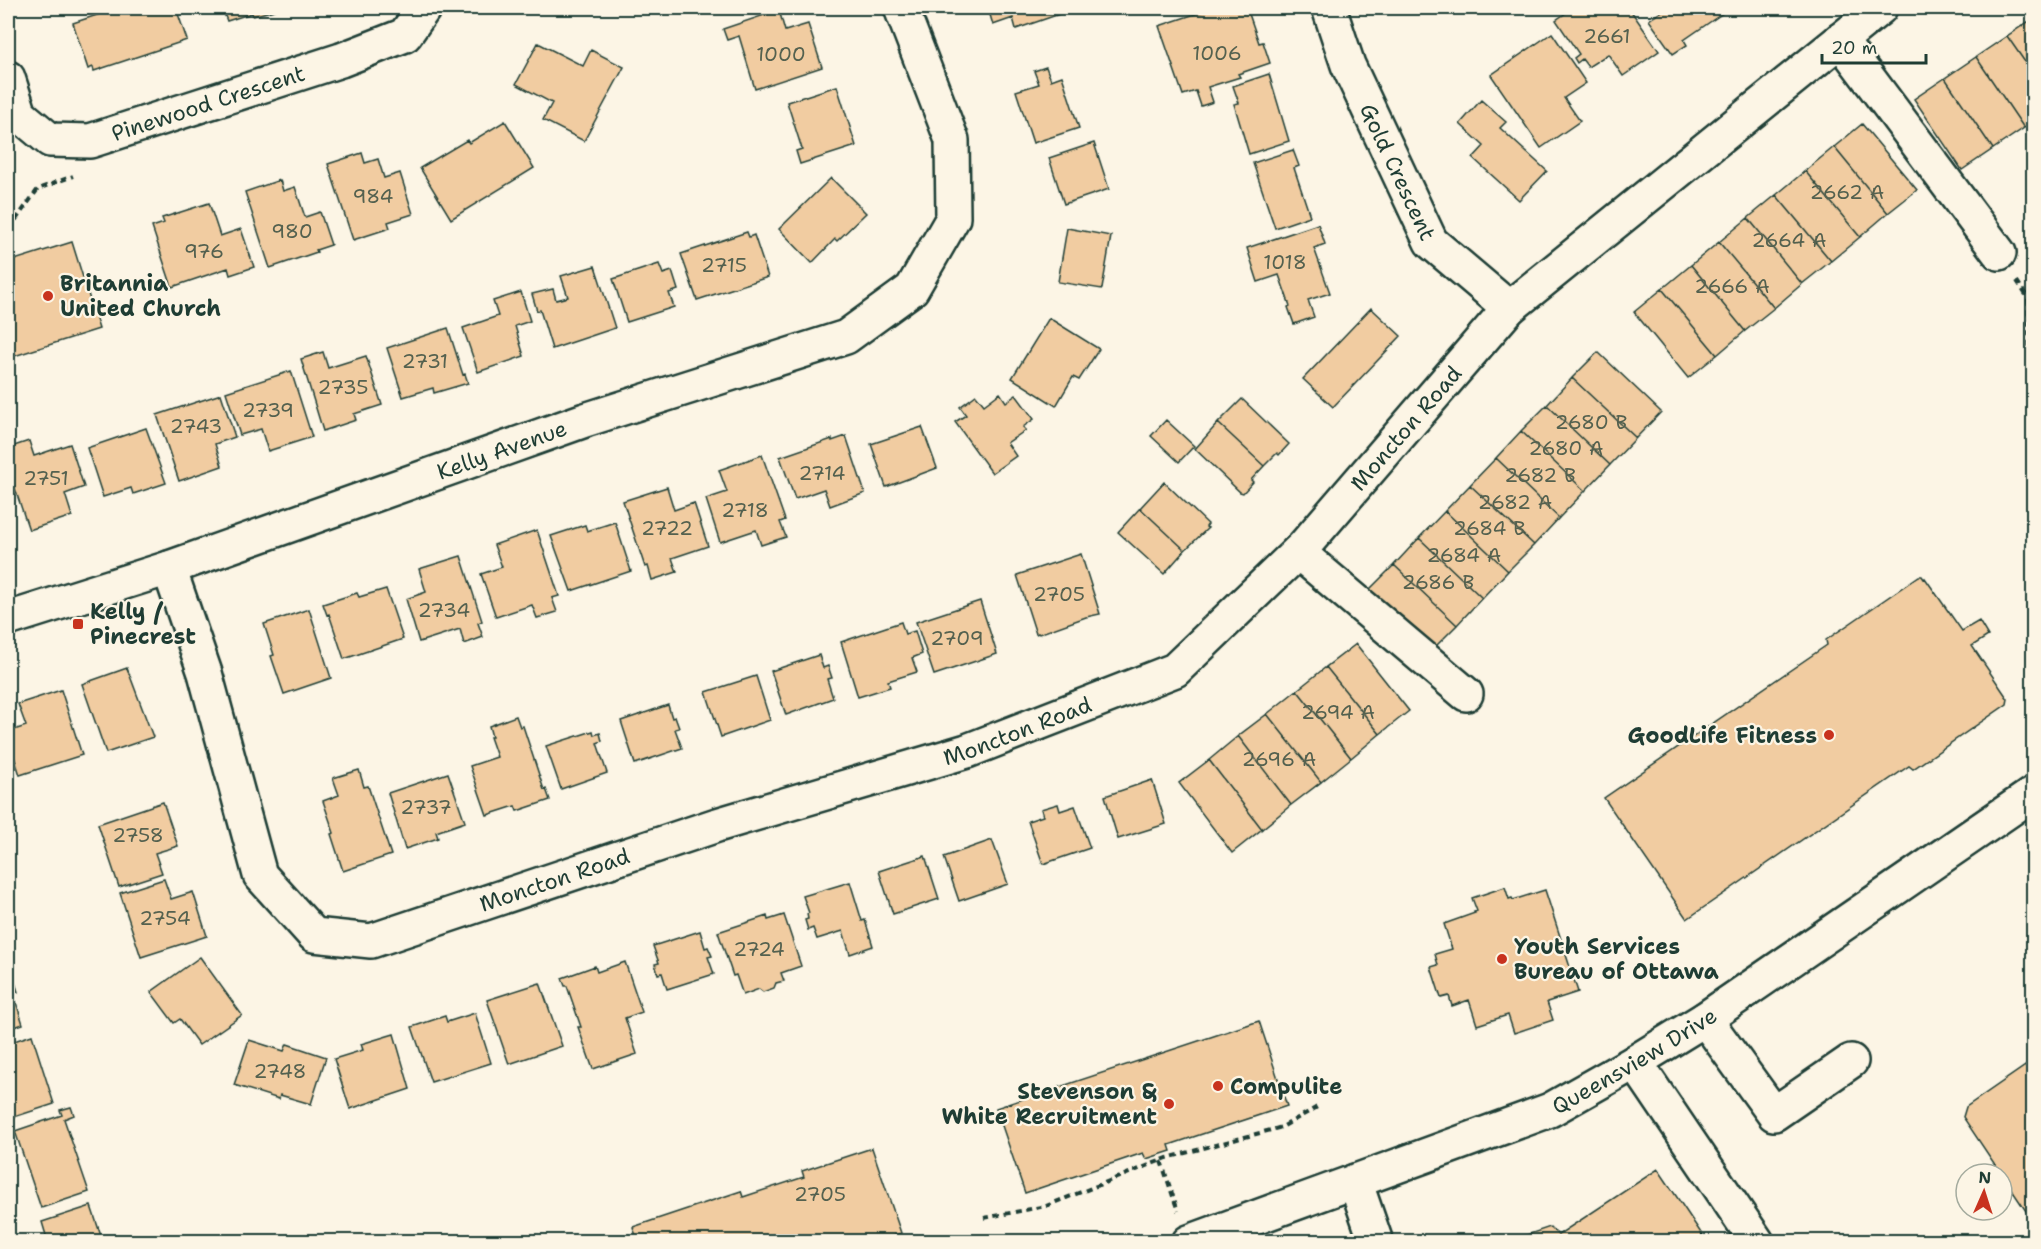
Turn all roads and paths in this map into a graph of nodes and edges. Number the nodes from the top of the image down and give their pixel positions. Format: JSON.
{"nodes":[{"id":1,"x":424,"y":8,"type":"edge"},
{"id":2,"x":901,"y":8,"type":"edge"},
{"id":3,"x":1329,"y":8,"type":"edge"},
{"id":4,"x":1880,"y":8,"type":"edge"},
{"id":5,"x":1840,"y":40,"type":"junction"},
{"id":6,"x":8,"y":78,"type":"edge"},
{"id":7,"x":90,"y":141,"type":"junction"},
{"id":8,"x":9,"y":225,"type":"edge"},
{"id":9,"x":1999,"y":253,"type":"joint"},
{"id":10,"x":2028,"y":298,"type":"junction"},
{"id":11,"x":2034,"y":304,"type":"edge"},
{"id":12,"x":1509,"y":308,"type":"junction"},
{"id":13,"x":2031,"y":400,"type":"dead end"},
{"id":14,"x":1298,"y":552,"type":"junction"},
{"id":15,"x":169,"y":568,"type":"junction"},
{"id":16,"x":8,"y":619,"type":"edge"},
{"id":17,"x":1466,"y":694,"type":"dead end"},
{"id":18,"x":2034,"y":793,"type":"edge"},
{"id":19,"x":1706,"y":1019,"type":"junction"},
{"id":20,"x":1851,"y":1061,"type":"dead end"},
{"id":21,"x":1635,"y":1062,"type":"junction"},
{"id":22,"x":1319,"y":1106,"type":"dead end"},
{"id":23,"x":1161,"y":1161,"type":"junction"},
{"id":24,"x":1355,"y":1181,"type":"junction"},
{"id":25,"x":984,"y":1218,"type":"dead end"},
{"id":26,"x":1185,"y":1231,"type":"edge"},
{"id":27,"x":1376,"y":1242,"type":"edge"},
{"id":28,"x":1757,"y":1242,"type":"edge"}],
"edges":[{"from":1,"to":7,"type":"street","name":"Pinewood Crescent"},
{"from":2,"to":15,"type":"street","name":"Kelly Avenue"},
{"from":3,"to":12,"type":"street","name":"Gold Crescent"},
{"from":4,"to":5,"type":"street","name":"Moncton Road"},
{"from":5,"to":9,"type":"street"},
{"from":5,"to":12,"type":"street","name":"Moncton Road"},
{"from":6,"to":7,"type":"street","name":"Pinewood Crescent"},
{"from":7,"to":8,"type":"path"},
{"from":9,"to":10,"type":"path"},
{"from":10,"to":11,"type":"path"},
{"from":10,"to":13,"type":"path"},
{"from":12,"to":14,"type":"street","name":"Moncton Road"},
{"from":14,"to":15,"type":"street","name":"Moncton Road"},
{"from":14,"to":17,"type":"street"},
{"from":15,"to":16,"type":"street","name":"Kelly Avenue"},
{"from":18,"to":19,"type":"street","name":"Queensview Drive"},
{"from":19,"to":20,"type":"street"},
{"from":19,"to":21,"type":"street","name":"Queensview Drive"},
{"from":21,"to":24,"type":"street","name":"Queensview Drive"},
{"from":21,"to":28,"type":"street"},
{"from":22,"to":23,"type":"path"},
{"from":23,"to":25,"type":"path"},
{"from":23,"to":26,"type":"path"},
{"from":24,"to":26,"type":"street","name":"Queensview Drive"},
{"from":24,"to":27,"type":"street"}]}
